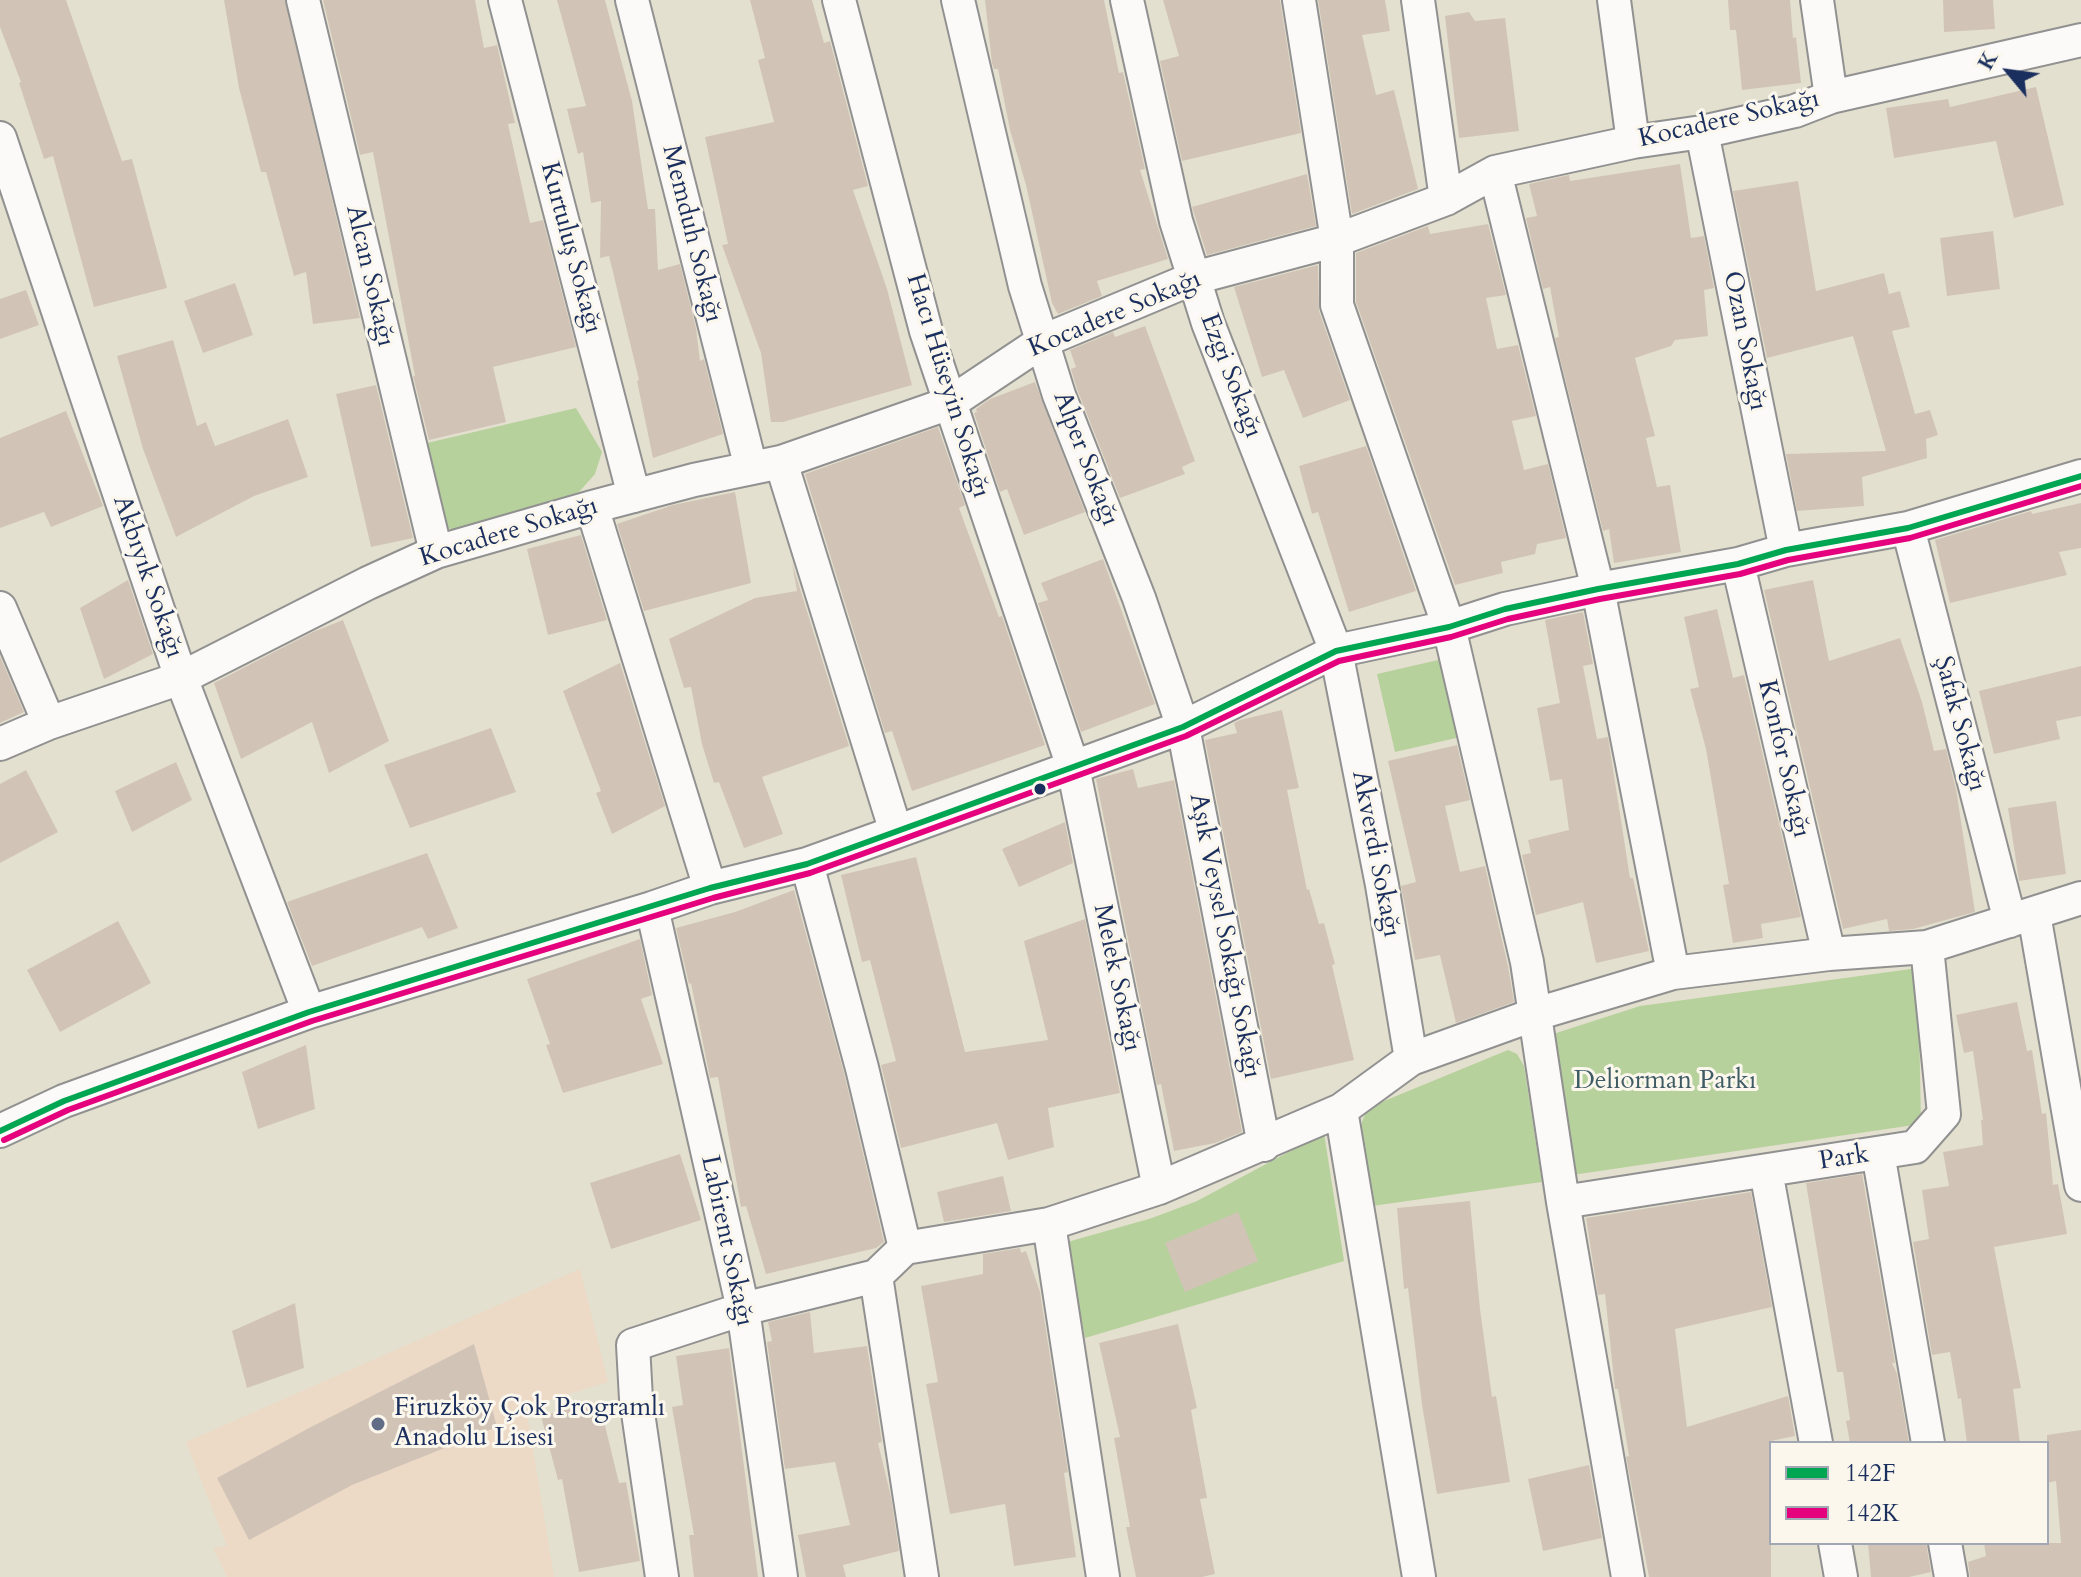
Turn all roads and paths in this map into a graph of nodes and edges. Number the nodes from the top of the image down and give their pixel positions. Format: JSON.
{"nodes":[{"id":1,"x":303,"y":0,"type":"edge"},
{"id":2,"x":505,"y":0,"type":"edge"},
{"id":3,"x":632,"y":0,"type":"edge"},
{"id":4,"x":839,"y":0,"type":"edge"},
{"id":5,"x":958,"y":0,"type":"edge"},
{"id":6,"x":1127,"y":0,"type":"edge"},
{"id":7,"x":1299,"y":0,"type":"edge"},
{"id":8,"x":1418,"y":0,"type":"edge"},
{"id":9,"x":1614,"y":0,"type":"edge"},
{"id":10,"x":1817,"y":0,"type":"edge"},
{"id":11,"x":2081,"y":40,"type":"edge"},
{"id":12,"x":1831,"y":97,"type":"junction"},
{"id":13,"x":1702,"y":132,"type":"junction"},
{"id":14,"x":0,"y":138,"type":"edge"},
{"id":15,"x":1633,"y":142,"type":"junction"},
{"id":16,"x":1495,"y":172,"type":"junction"},
{"id":17,"x":1446,"y":199,"type":"junction"},
{"id":18,"x":1337,"y":240,"type":"junction"},
{"id":19,"x":1194,"y":278,"type":"junction"},
{"id":20,"x":1043,"y":341,"type":"junction"},
{"id":21,"x":950,"y":403,"type":"junction"},
{"id":22,"x":766,"y":465,"type":"junction"},
{"id":23,"x":2081,"y":476,"type":"edge"},
{"id":24,"x":634,"y":496,"type":"junction"},
{"id":25,"x":592,"y":507,"type":"junction"},
{"id":26,"x":1908,"y":528,"type":"junction"},
{"id":27,"x":1786,"y":550,"type":"junction"},
{"id":28,"x":436,"y":552,"type":"junction"},
{"id":29,"x":1738,"y":564,"type":"junction"},
{"id":30,"x":1598,"y":589,"type":"junction"},
{"id":31,"x":0,"y":608,"type":"edge"},
{"id":32,"x":1449,"y":627,"type":"junction"},
{"id":33,"x":1336,"y":651,"type":"junction"},
{"id":34,"x":181,"y":678,"type":"junction"},
{"id":35,"x":49,"y":723,"type":"junction"},
{"id":36,"x":1183,"y":727,"type":"junction"},
{"id":37,"x":0,"y":744,"type":"edge"},
{"id":38,"x":1073,"y":767,"type":"junction"},
{"id":39,"x":896,"y":832,"type":"junction"},
{"id":40,"x":807,"y":864,"type":"junction"},
{"id":41,"x":710,"y":888,"type":"junction"},
{"id":42,"x":2081,"y":898,"type":"edge"},
{"id":43,"x":652,"y":908,"type":"junction"},
{"id":44,"x":2022,"y":917,"type":"junction"},
{"id":45,"x":1927,"y":947,"type":"junction"},
{"id":46,"x":1829,"y":954,"type":"junction"},
{"id":47,"x":1673,"y":973,"type":"junction"},
{"id":48,"x":309,"y":1012,"type":"junction"},
{"id":49,"x":1536,"y":1014,"type":"junction"},
{"id":50,"x":1411,"y":1059,"type":"junction"},
{"id":51,"x":1341,"y":1110,"type":"junction"},
{"id":52,"x":0,"y":1131,"type":"edge"},
{"id":53,"x":1264,"y":1145,"type":"junction"},
{"id":54,"x":1878,"y":1153,"type":"junction"},
{"id":55,"x":1766,"y":1171,"type":"junction"},
{"id":56,"x":2081,"y":1185,"type":"edge"},
{"id":57,"x":1159,"y":1188,"type":"junction"},
{"id":58,"x":1563,"y":1202,"type":"junction"},
{"id":59,"x":1049,"y":1224,"type":"junction"},
{"id":60,"x":905,"y":1248,"type":"junction"},
{"id":61,"x":876,"y":1276,"type":"junction"},
{"id":62,"x":743,"y":1309,"type":"junction"},
{"id":63,"x":1816,"y":1441,"type":"edge"},
{"id":64,"x":1928,"y":1441,"type":"edge"},
{"id":65,"x":1835,"y":1545,"type":"edge"},
{"id":66,"x":1945,"y":1545,"type":"edge"},
{"id":67,"x":662,"y":1577,"type":"edge"},
{"id":68,"x":781,"y":1577,"type":"edge"},
{"id":69,"x":922,"y":1577,"type":"edge"},
{"id":70,"x":1103,"y":1577,"type":"edge"},
{"id":71,"x":1419,"y":1577,"type":"edge"},
{"id":72,"x":1628,"y":1577,"type":"edge"},
{"id":73,"x":1841,"y":1577,"type":"edge"},
{"id":74,"x":1951,"y":1577,"type":"edge"}],
"edges":[{"from":1,"to":28,"type":"street","name":"Alcan Sokağı"},
{"from":2,"to":24,"type":"street","name":"Kurtuluş Sokağı"},
{"from":3,"to":22,"type":"street","name":"Memduh Sokağı"},
{"from":4,"to":21,"type":"street","name":"Hacı Hüseyin Sokağı"},
{"from":5,"to":20,"type":"street","name":"Alper Sokağı"},
{"from":6,"to":19,"type":"street","name":"Ezgi Sokağı"},
{"from":7,"to":18,"type":"street"},
{"from":8,"to":17,"type":"street"},
{"from":9,"to":15,"type":"street"},
{"from":10,"to":12,"type":"street"},
{"from":11,"to":12,"type":"street","name":"Kocadere Sokağı"},
{"from":12,"to":13,"type":"street","name":"Kocadere Sokağı"},
{"from":13,"to":15,"type":"street","name":"Kocadere Sokağı"},
{"from":13,"to":27,"type":"street","name":"Ozan Sokağı"},
{"from":14,"to":34,"type":"street","name":"Akbıyık Sokağı"},
{"from":15,"to":16,"type":"street","name":"Kocadere Sokağı"},
{"from":16,"to":17,"type":"street","name":"Kocadere Sokağı"},
{"from":16,"to":30,"type":"street"},
{"from":17,"to":18,"type":"street","name":"Kocadere Sokağı"},
{"from":18,"to":19,"type":"street","name":"Kocadere Sokağı"},
{"from":18,"to":32,"type":"street"},
{"from":19,"to":20,"type":"street","name":"Kocadere Sokağı"},
{"from":19,"to":33,"type":"street","name":"Ezgi Sokağı"},
{"from":20,"to":21,"type":"street","name":"Kocadere Sokağı"},
{"from":20,"to":36,"type":"street","name":"Alper Sokağı"},
{"from":21,"to":22,"type":"street","name":"Kocadere Sokağı"},
{"from":21,"to":38,"type":"street","name":"Hacı Hüseyin Sokağı"},
{"from":22,"to":24,"type":"street","name":"Kocadere Sokağı"},
{"from":22,"to":39,"type":"street","name":"Memduh Sokağı"},
{"from":23,"to":26,"type":"street"},
{"from":24,"to":25,"type":"street","name":"Kocadere Sokağı"},
{"from":25,"to":28,"type":"street","name":"Kocadere Sokağı"},
{"from":25,"to":41,"type":"street"},
{"from":26,"to":27,"type":"street"},
{"from":26,"to":44,"type":"street","name":"Şafak Sokağı"},
{"from":27,"to":29,"type":"street"},
{"from":28,"to":34,"type":"street","name":"Kocadere Sokağı"},
{"from":29,"to":30,"type":"street"},
{"from":29,"to":46,"type":"street","name":"Konfor Sokağı"},
{"from":30,"to":32,"type":"street"},
{"from":30,"to":47,"type":"street"},
{"from":31,"to":35,"type":"street"},
{"from":32,"to":33,"type":"street"},
{"from":32,"to":49,"type":"street"},
{"from":33,"to":36,"type":"street"},
{"from":33,"to":50,"type":"street","name":"Akverdi Sokağı"},
{"from":34,"to":35,"type":"street","name":"Kocadere Sokağı"},
{"from":34,"to":48,"type":"street","name":"Akbıyık Sokağı"},
{"from":35,"to":37,"type":"street","name":"Kocadere Sokağı"},
{"from":36,"to":38,"type":"street"},
{"from":36,"to":53,"type":"street","name":"Aşık Veysel Sokağı Sokağı"},
{"from":38,"to":39,"type":"street"},
{"from":38,"to":57,"type":"street","name":"Melek Sokağı"},
{"from":39,"to":40,"type":"street"},
{"from":40,"to":41,"type":"street"},
{"from":40,"to":60,"type":"street"},
{"from":41,"to":43,"type":"street"},
{"from":42,"to":44,"type":"street"},
{"from":43,"to":48,"type":"street"},
{"from":43,"to":62,"type":"street","name":"Labirent Sokağı"},
{"from":44,"to":45,"type":"street"},
{"from":44,"to":56,"type":"street","name":"Şafak Sokağı"},
{"from":45,"to":46,"type":"street"},
{"from":45,"to":54,"type":"street","name":"Park"},
{"from":46,"to":47,"type":"street"},
{"from":47,"to":49,"type":"street"},
{"from":48,"to":52,"type":"street"},
{"from":49,"to":50,"type":"street"},
{"from":49,"to":58,"type":"street"},
{"from":50,"to":51,"type":"street"},
{"from":51,"to":53,"type":"street"},
{"from":51,"to":71,"type":"street"},
{"from":53,"to":57,"type":"street"},
{"from":54,"to":55,"type":"street","name":"Park"},
{"from":54,"to":64,"type":"street"},
{"from":55,"to":58,"type":"street","name":"Park"},
{"from":55,"to":63,"type":"street"},
{"from":57,"to":59,"type":"street"},
{"from":58,"to":72,"type":"street"},
{"from":59,"to":60,"type":"street"},
{"from":59,"to":70,"type":"street"},
{"from":60,"to":61,"type":"street"},
{"from":61,"to":62,"type":"street"},
{"from":61,"to":69,"type":"street"},
{"from":62,"to":67,"type":"street"},
{"from":62,"to":68,"type":"street","name":"Labirent Sokağı"},
{"from":65,"to":73,"type":"street"},
{"from":66,"to":74,"type":"street"}]}
